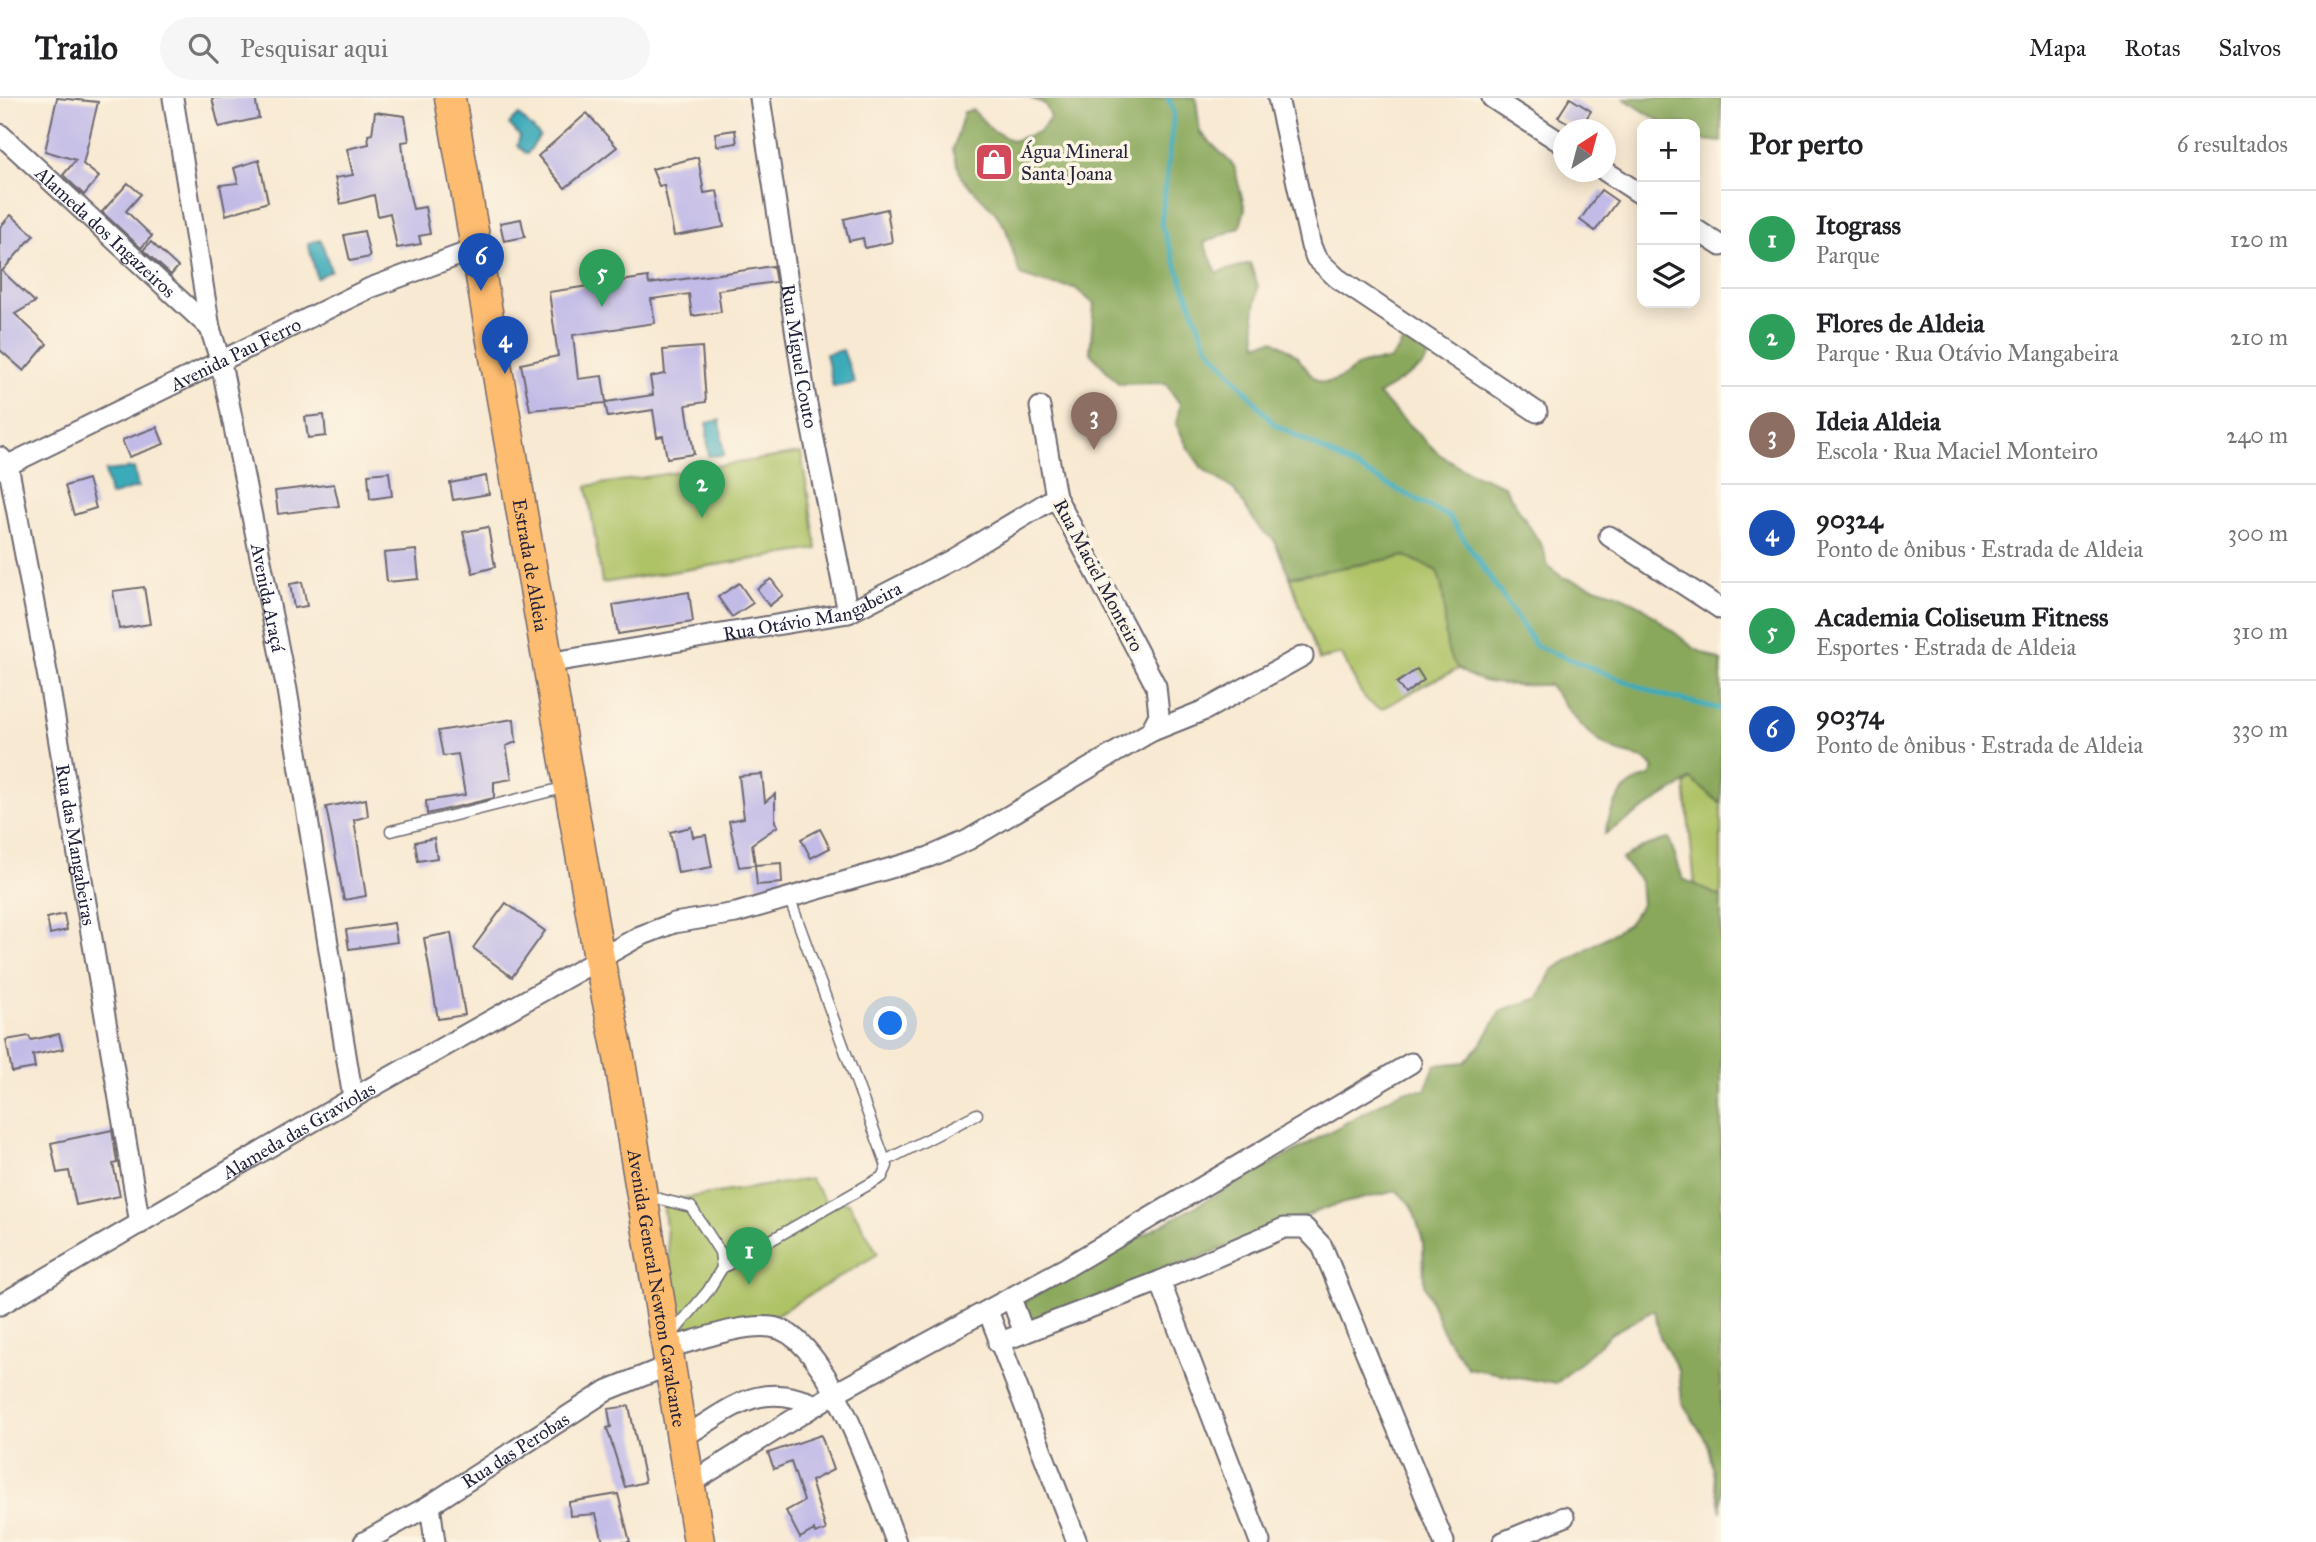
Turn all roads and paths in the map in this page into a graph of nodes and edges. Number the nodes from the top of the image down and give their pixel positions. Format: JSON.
{"nodes":[{"id":1,"x":173,"y":98,"type":"edge"},
{"id":2,"x":450,"y":98,"type":"edge"},
{"id":3,"x":760,"y":98,"type":"edge"},
{"id":4,"x":1278,"y":98,"type":"edge"},
{"id":5,"x":1492,"y":98,"type":"edge"},
{"id":6,"x":0,"y":134,"type":"edge"},
{"id":7,"x":1553,"y":138,"type":"edge"},
{"id":8,"x":1616,"y":178,"type":"edge"},
{"id":9,"x":1637,"y":192,"type":"edge"},
{"id":10,"x":1700,"y":232,"type":"edge"},
{"id":11,"x":1721,"y":246,"type":"edge"},
{"id":12,"x":476,"y":249,"type":"junction"},
{"id":13,"x":210,"y":328,"type":"junction"},
{"id":14,"x":221,"y":363,"type":"junction"},
{"id":15,"x":1040,"y":407,"type":"dead end"},
{"id":16,"x":1537,"y":412,"type":"dead end"},
{"id":17,"x":3,"y":464,"type":"edge"},
{"id":18,"x":1056,"y":497,"type":"junction"},
{"id":19,"x":1609,"y":536,"type":"dead end"},
{"id":20,"x":1721,"y":609,"type":"edge"},
{"id":21,"x":848,"y":613,"type":"junction"},
{"id":22,"x":1303,"y":656,"type":"dead end"},
{"id":23,"x":547,"y":663,"type":"junction"},
{"id":24,"x":1150,"y":732,"type":"junction"},
{"id":25,"x":570,"y":786,"type":"junction"},
{"id":26,"x":391,"y":831,"type":"dead end"},
{"id":27,"x":788,"y":897,"type":"junction"},
{"id":28,"x":599,"y":958,"type":"junction"},
{"id":29,"x":615,"y":1032,"type":"joint"},
{"id":30,"x":1411,"y":1063,"type":"dead end"},
{"id":31,"x":353,"y":1098,"type":"junction"},
{"id":32,"x":977,"y":1114,"type":"dead end"},
{"id":33,"x":887,"y":1160,"type":"junction"},
{"id":34,"x":642,"y":1194,"type":"junction"},
{"id":35,"x":140,"y":1224,"type":"junction"},
{"id":36,"x":722,"y":1268,"type":"junction"},
{"id":37,"x":1160,"y":1282,"type":"junction"},
{"id":38,"x":1011,"y":1298,"type":"junction"},
{"id":39,"x":0,"y":1305,"type":"edge"},
{"id":40,"x":988,"y":1311,"type":"junction"},
{"id":41,"x":1024,"y":1333,"type":"junction"},
{"id":42,"x":998,"y":1343,"type":"junction"},
{"id":43,"x":667,"y":1351,"type":"junction"},
{"id":44,"x":837,"y":1392,"type":"junction"},
{"id":45,"x":816,"y":1405,"type":"junction"},
{"id":46,"x":683,"y":1437,"type":"junction"},
{"id":47,"x":691,"y":1483,"type":"junction"},
{"id":48,"x":430,"y":1505,"type":"junction"},
{"id":49,"x":1564,"y":1517,"type":"dead end"},
{"id":50,"x":365,"y":1542,"type":"edge"},
{"id":51,"x":435,"y":1542,"type":"edge"},
{"id":52,"x":699,"y":1542,"type":"edge"},
{"id":53,"x":896,"y":1542,"type":"edge"},
{"id":54,"x":1077,"y":1542,"type":"edge"},
{"id":55,"x":1260,"y":1542,"type":"edge"},
{"id":56,"x":1444,"y":1542,"type":"edge"},
{"id":57,"x":1503,"y":1542,"type":"edge"}],
"edges":[{"from":1,"to":13,"type":"street","name":"Avenida Araçá"},
{"from":2,"to":12,"type":"main road","name":"Estrada de Aldeia"},
{"from":3,"to":21,"type":"street","name":"Rua Miguel Couto"},
{"from":4,"to":16,"type":"street"},
{"from":5,"to":7,"type":"street"},
{"from":6,"to":13,"type":"street","name":"Alameda dos Ingazeiros"},
{"from":8,"to":9,"type":"street"},
{"from":10,"to":11,"type":"street"},
{"from":12,"to":14,"type":"street","name":"Avenida Pau Ferro"},
{"from":12,"to":23,"type":"main road","name":"Estrada de Aldeia"},
{"from":13,"to":14,"type":"street","name":"Avenida Araçá"},
{"from":14,"to":17,"type":"street","name":"Avenida Pau Ferro"},
{"from":14,"to":31,"type":"street","name":"Avenida Araçá"},
{"from":15,"to":18,"type":"street","name":"Rua Maciel Monteiro"},
{"from":17,"to":35,"type":"street","name":"Rua das Mangabeiras"},
{"from":18,"to":21,"type":"street","name":"Rua Otávio Mangabeira"},
{"from":18,"to":24,"type":"street","name":"Rua Maciel Monteiro"},
{"from":19,"to":20,"type":"street"},
{"from":21,"to":23,"type":"street","name":"Rua Otávio Mangabeira"},
{"from":22,"to":24,"type":"street","name":"Alameda das Graviolas"},
{"from":23,"to":25,"type":"main road","name":"Estrada de Aldeia"},
{"from":24,"to":27,"type":"street","name":"Alameda das Graviolas"},
{"from":25,"to":26,"type":"lane"},
{"from":25,"to":28,"type":"main road","name":"Estrada de Aldeia"},
{"from":27,"to":28,"type":"street","name":"Alameda das Graviolas"},
{"from":27,"to":33,"type":"lane"},
{"from":28,"to":29,"type":"main road","name":"Estrada de Aldeia"},
{"from":28,"to":31,"type":"street","name":"Alameda das Graviolas"},
{"from":29,"to":34,"type":"main road","name":"Avenida General Newton Cavalcante"},
{"from":30,"to":38,"type":"street"},
{"from":31,"to":35,"type":"street","name":"Alameda das Graviolas"},
{"from":32,"to":33,"type":"lane"},
{"from":33,"to":36,"type":"lane"},
{"from":34,"to":36,"type":"lane"},
{"from":34,"to":43,"type":"main road","name":"Avenida General Newton Cavalcante"},
{"from":35,"to":39,"type":"street","name":"Alameda das Graviolas"},
{"from":36,"to":43,"type":"lane"},
{"from":37,"to":41,"type":"street"},
{"from":37,"to":55,"type":"street"},
{"from":37,"to":56,"type":"street"},
{"from":38,"to":40,"type":"street"},
{"from":38,"to":41,"type":"street"},
{"from":40,"to":42,"type":"street"},
{"from":40,"to":44,"type":"street"},
{"from":41,"to":42,"type":"street"},
{"from":42,"to":54,"type":"street"},
{"from":43,"to":44,"type":"street","name":"Rua das Perobas"},
{"from":43,"to":46,"type":"main road","name":"Avenida General Newton Cavalcante"},
{"from":43,"to":48,"type":"street","name":"Rua das Perobas"},
{"from":44,"to":45,"type":"street"},
{"from":44,"to":53,"type":"street","name":"Rua das Perobas"},
{"from":45,"to":46,"type":"street"},
{"from":45,"to":47,"type":"street"},
{"from":46,"to":47,"type":"main road","name":"Avenida General Newton Cavalcante"},
{"from":47,"to":52,"type":"main road","name":"Avenida General Newton Cavalcante"},
{"from":48,"to":50,"type":"street","name":"Rua das Perobas"},
{"from":48,"to":51,"type":"street"},
{"from":49,"to":57,"type":"street"}]}
